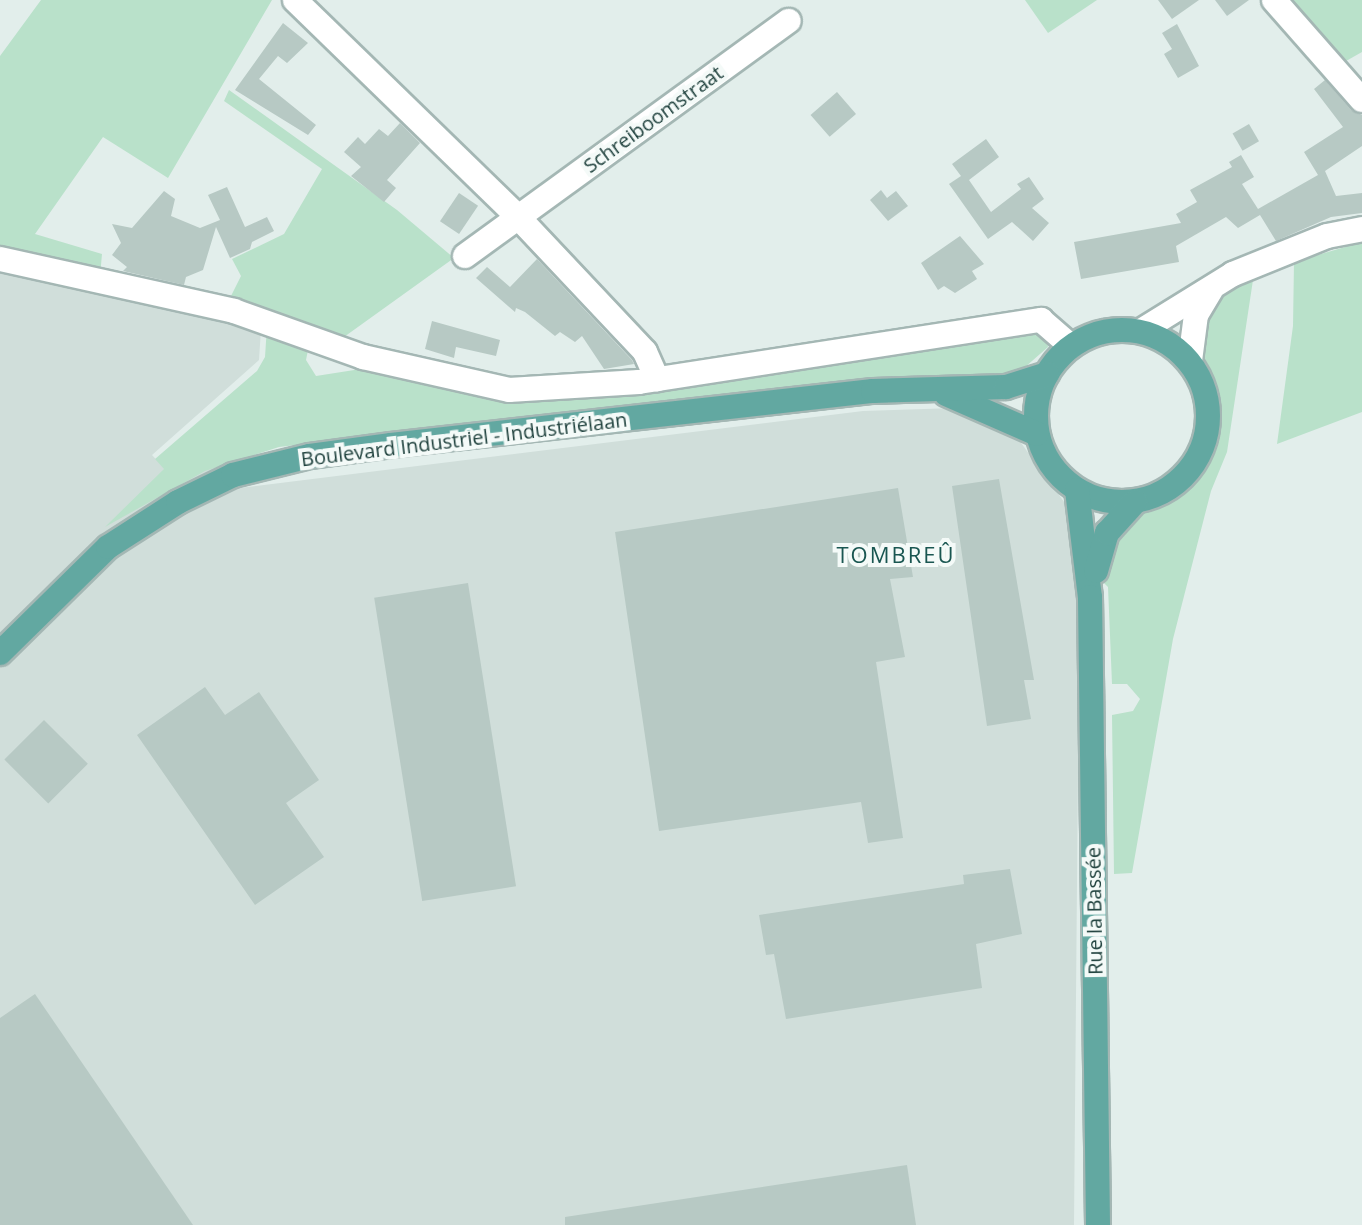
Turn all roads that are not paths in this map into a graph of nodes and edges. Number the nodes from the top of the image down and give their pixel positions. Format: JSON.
{"nodes":[{"id":1,"x":295,"y":0,"type":"edge"},
{"id":2,"x":1274,"y":0,"type":"edge"},
{"id":3,"x":789,"y":21,"type":"dead end"},
{"id":4,"x":1362,"y":100,"type":"edge"},
{"id":5,"x":518,"y":217,"type":"junction"},
{"id":6,"x":1362,"y":229,"type":"edge"},
{"id":7,"x":465,"y":256,"type":"dead end"},
{"id":8,"x":0,"y":259,"type":"edge"},
{"id":9,"x":1214,"y":284,"type":"junction"},
{"id":10,"x":1141,"y":331,"type":"junction"},
{"id":11,"x":1071,"y":346,"type":"junction"},
{"id":12,"x":1190,"y":361,"type":"junction"},
{"id":13,"x":1047,"y":374,"type":"junction"},
{"id":14,"x":657,"y":379,"type":"junction"},
{"id":15,"x":944,"y":393,"type":"junction"},
{"id":16,"x":1037,"y":434,"type":"junction"},
{"id":17,"x":1077,"y":490,"type":"junction"},
{"id":18,"x":1135,"y":502,"type":"junction"},
{"id":19,"x":1090,"y":597,"type":"junction"},
{"id":20,"x":0,"y":653,"type":"edge"},
{"id":21,"x":1098,"y":1225,"type":"edge"}],
"edges":[{"from":1,"to":5,"type":"street"},
{"from":2,"to":4,"type":"street"},
{"from":3,"to":5,"type":"street","name":"Schreiboomstraat"},
{"from":5,"to":7,"type":"street","name":"Schreiboomstraat"},
{"from":5,"to":14,"type":"street"},
{"from":6,"to":9,"type":"street"},
{"from":8,"to":14,"type":"street"},
{"from":9,"to":10,"type":"street"},
{"from":9,"to":12,"type":"street"},
{"from":10,"to":11,"type":"main road"},
{"from":10,"to":12,"type":"main road"},
{"from":11,"to":13,"type":"main road"},
{"from":11,"to":14,"type":"street"},
{"from":12,"to":18,"type":"main road"},
{"from":13,"to":15,"type":"main road","name":"Boulevard Industriel - Industriélaan"},
{"from":13,"to":16,"type":"main road"},
{"from":15,"to":16,"type":"main road","name":"Boulevard Industriel - Industriélaan"},
{"from":15,"to":20,"type":"main road","name":"Boulevard Industriel - Industriélaan"},
{"from":16,"to":17,"type":"main road"},
{"from":17,"to":18,"type":"main road"},
{"from":17,"to":19,"type":"main road","name":"Rue la Bassée"},
{"from":18,"to":19,"type":"main road","name":"Rue la Bassée"},
{"from":19,"to":21,"type":"main road","name":"Rue la Bassée"}]}
